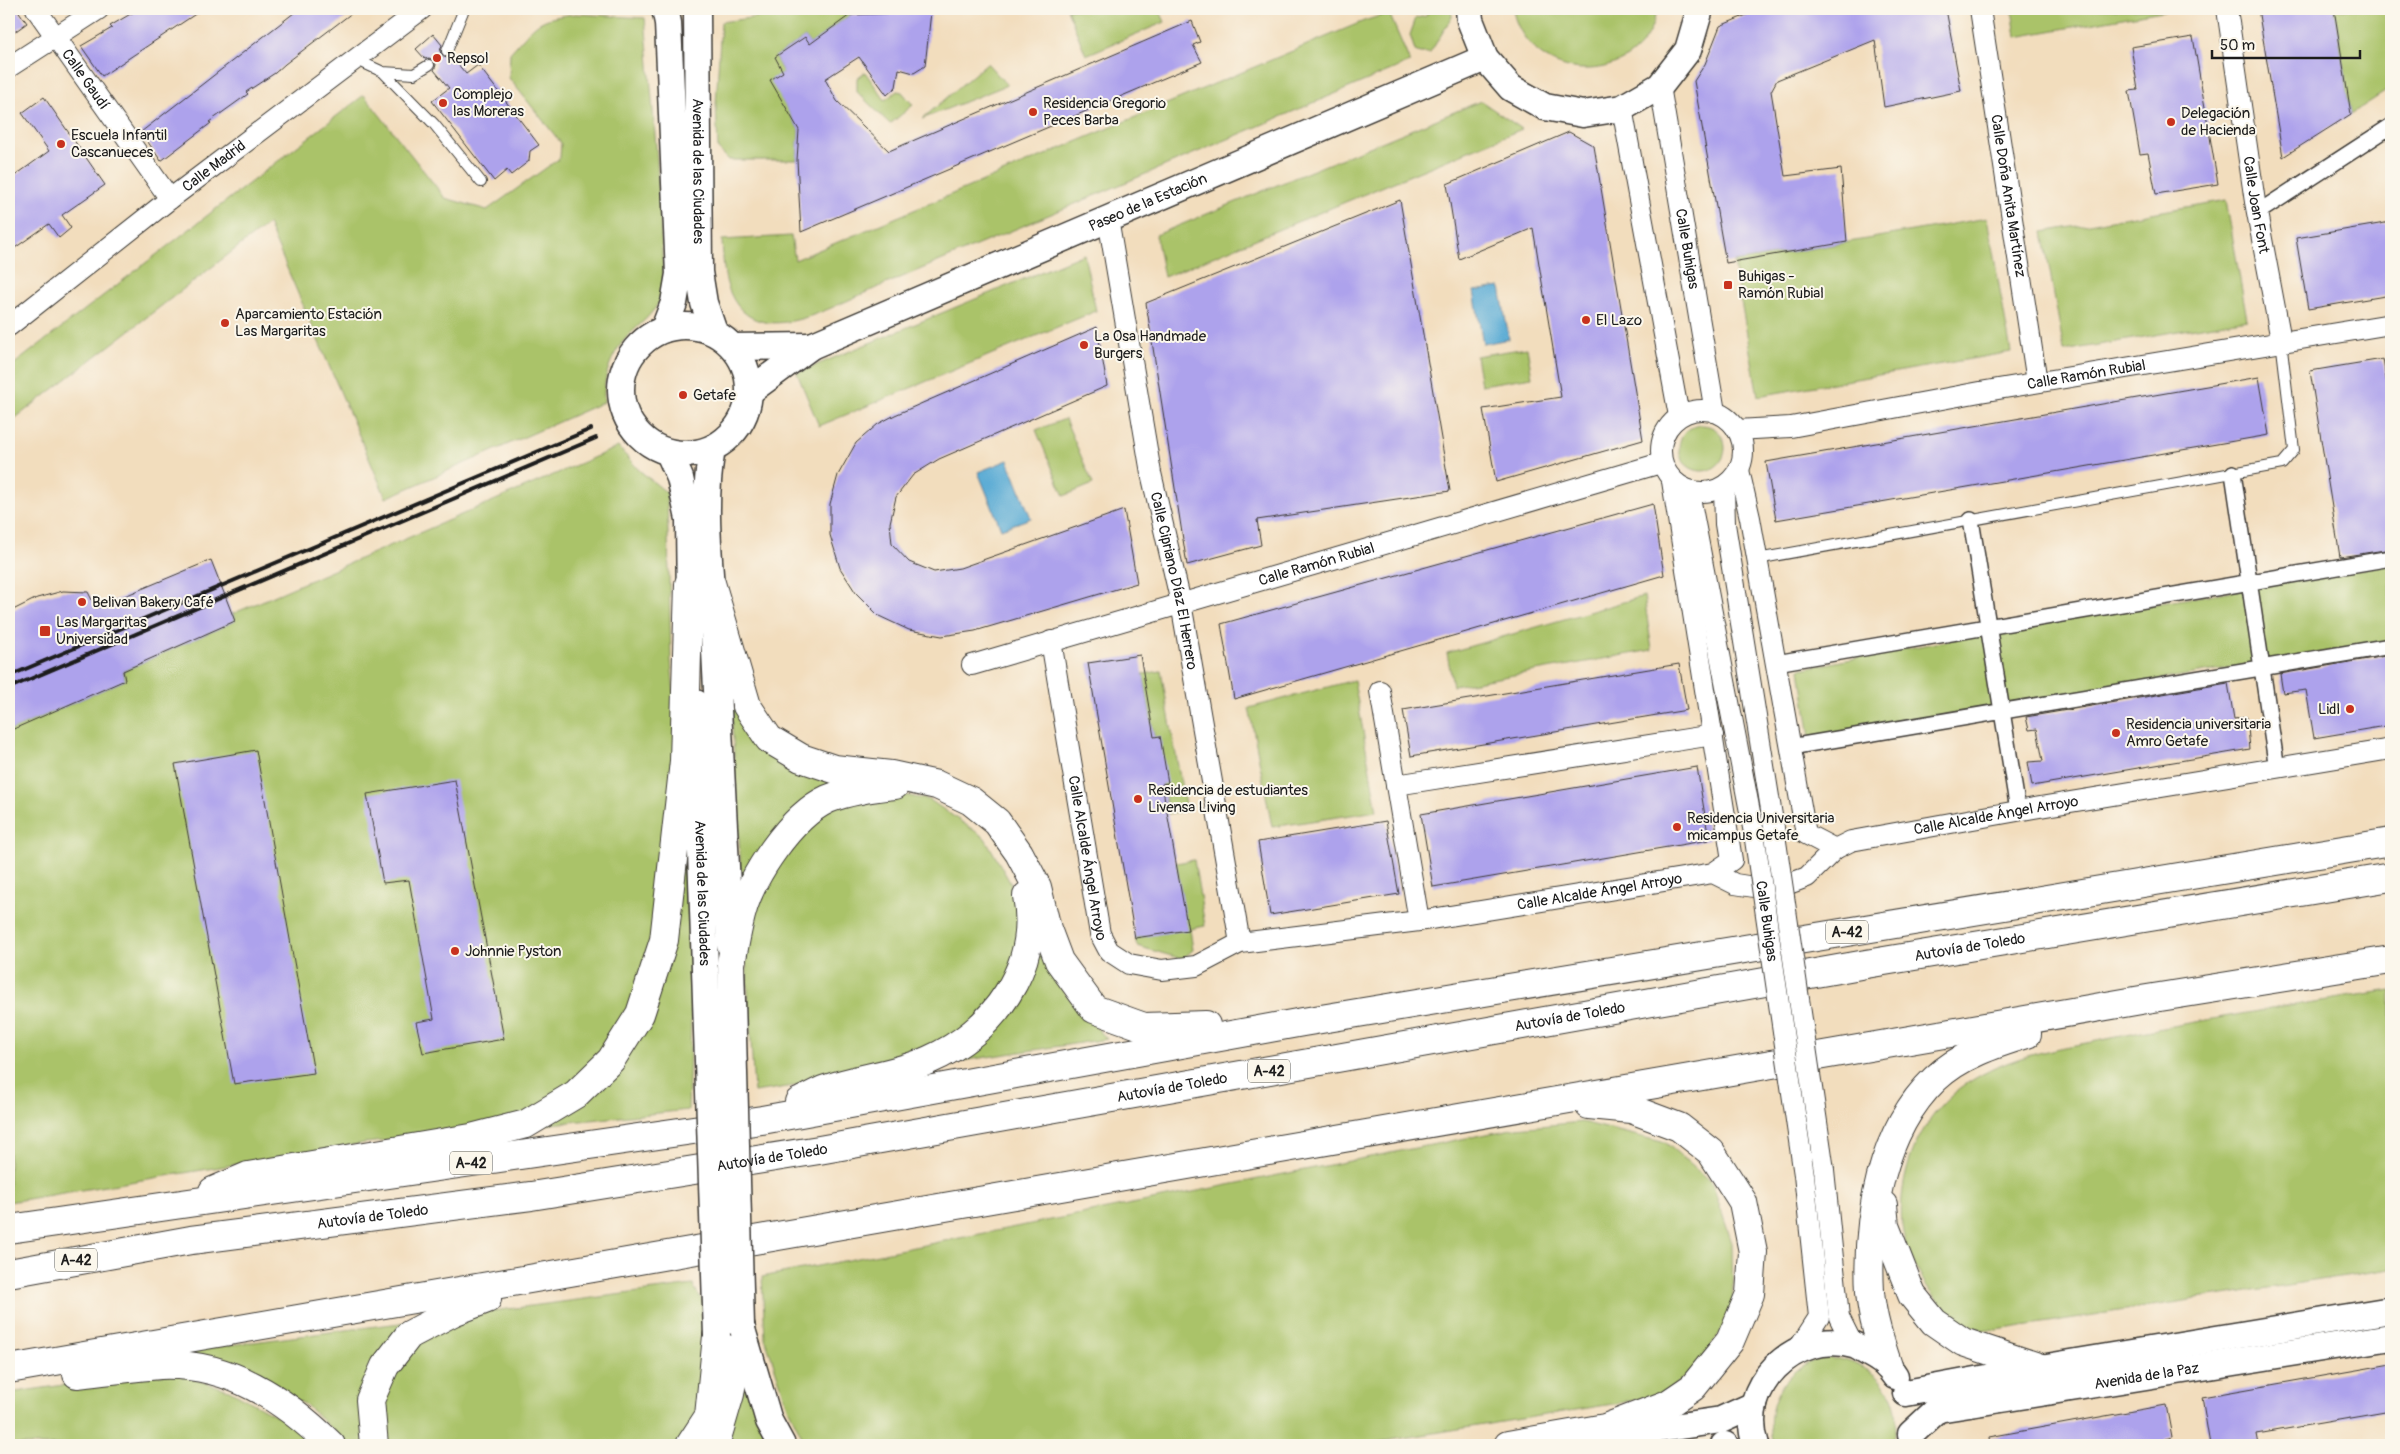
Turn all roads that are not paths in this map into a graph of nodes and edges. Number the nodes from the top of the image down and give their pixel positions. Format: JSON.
{"nodes":[{"id":1,"x":36,"y":9,"type":"edge"},
{"id":2,"x":100,"y":9,"type":"edge"},
{"id":3,"x":422,"y":9,"type":"edge"},
{"id":4,"x":464,"y":9,"type":"edge"},
{"id":5,"x":665,"y":9,"type":"edge"},
{"id":6,"x":697,"y":9,"type":"edge"},
{"id":7,"x":1469,"y":9,"type":"edge"},
{"id":8,"x":1700,"y":9,"type":"edge"},
{"id":9,"x":1980,"y":9,"type":"edge"},
{"id":10,"x":2227,"y":9,"type":"edge"},
{"id":11,"x":56,"y":38,"type":"junction"},
{"id":12,"x":447,"y":50,"type":"dead end"},
{"id":13,"x":1485,"y":58,"type":"junction"},
{"id":14,"x":355,"y":59,"type":"junction"},
{"id":15,"x":429,"y":65,"type":"dead end"},
{"id":16,"x":9,"y":67,"type":"edge"},
{"id":17,"x":384,"y":72,"type":"junction"},
{"id":18,"x":1660,"y":86,"type":"junction"},
{"id":19,"x":1622,"y":108,"type":"junction"},
{"id":20,"x":2391,"y":126,"type":"edge"},
{"id":21,"x":481,"y":182,"type":"dead end"},
{"id":22,"x":170,"y":199,"type":"junction"},
{"id":23,"x":2257,"y":213,"type":"junction"},
{"id":24,"x":1108,"y":219,"type":"junction"},
{"id":25,"x":2391,"y":324,"type":"edge"},
{"id":26,"x":9,"y":326,"type":"edge"},
{"id":27,"x":664,"y":329,"type":"junction"},
{"id":28,"x":724,"y":340,"type":"junction"},
{"id":29,"x":2281,"y":340,"type":"junction"},
{"id":30,"x":811,"y":346,"type":"junction"},
{"id":31,"x":2037,"y":382,"type":"junction"},
{"id":32,"x":750,"y":392,"type":"junction"},
{"id":33,"x":1714,"y":412,"type":"junction"},
{"id":34,"x":1679,"y":416,"type":"junction"},
{"id":35,"x":1781,"y":428,"type":"junction"},
{"id":36,"x":1737,"y":430,"type":"junction"},
{"id":37,"x":712,"y":449,"type":"junction"},
{"id":38,"x":669,"y":453,"type":"junction"},
{"id":39,"x":1741,"y":460,"type":"junction"},
{"id":40,"x":1661,"y":463,"type":"junction"},
{"id":41,"x":2233,"y":473,"type":"junction"},
{"id":42,"x":1672,"y":481,"type":"junction"},
{"id":43,"x":1724,"y":487,"type":"junction"},
{"id":44,"x":1690,"y":492,"type":"junction"},
{"id":45,"x":1971,"y":520,"type":"junction"},
{"id":46,"x":1757,"y":558,"type":"junction"},
{"id":47,"x":2391,"y":558,"type":"edge"},
{"id":48,"x":2249,"y":582,"type":"junction"},
{"id":49,"x":700,"y":583,"type":"junction"},
{"id":50,"x":1181,"y":603,"type":"junction"},
{"id":51,"x":1989,"y":626,"type":"junction"},
{"id":52,"x":1050,"y":641,"type":"junction"},
{"id":53,"x":2391,"y":646,"type":"edge"},
{"id":54,"x":1776,"y":663,"type":"junction"},
{"id":55,"x":972,"y":665,"type":"dead end"},
{"id":56,"x":2262,"y":668,"type":"junction"},
{"id":57,"x":1380,"y":691,"type":"dead end"},
{"id":58,"x":2002,"y":712,"type":"junction"},
{"id":59,"x":1713,"y":735,"type":"junction"},
{"id":60,"x":1790,"y":748,"type":"junction"},
{"id":61,"x":2391,"y":749,"type":"edge"},
{"id":62,"x":2277,"y":768,"type":"junction"},
{"id":63,"x":937,"y":784,"type":"junction"},
{"id":64,"x":1396,"y":785,"type":"junction"},
{"id":65,"x":2018,"y":810,"type":"junction"},
{"id":66,"x":2391,"y":842,"type":"edge"},
{"id":67,"x":1835,"y":849,"type":"junction"},
{"id":68,"x":1019,"y":853,"type":"junction"},
{"id":69,"x":1713,"y":873,"type":"junction"},
{"id":70,"x":2391,"y":877,"type":"edge"},
{"id":71,"x":1419,"y":921,"type":"junction"},
{"id":72,"x":1240,"y":943,"type":"junction"},
{"id":73,"x":2391,"y":960,"type":"edge"},
{"id":74,"x":731,"y":964,"type":"junction"},
{"id":75,"x":2141,"y":1000,"type":"junction"},
{"id":76,"x":1303,"y":1022,"type":"junction"},
{"id":77,"x":1527,"y":1106,"type":"junction"},
{"id":78,"x":762,"y":1120,"type":"junction"},
{"id":79,"x":1882,"y":1176,"type":"junction"},
{"id":80,"x":180,"y":1206,"type":"junction"},
{"id":81,"x":9,"y":1230,"type":"edge"},
{"id":82,"x":9,"y":1272,"type":"edge"},
{"id":83,"x":559,"y":1274,"type":"junction"},
{"id":84,"x":2391,"y":1310,"type":"edge"},
{"id":85,"x":729,"y":1331,"type":"junction"},
{"id":86,"x":2391,"y":1337,"type":"edge"},
{"id":87,"x":1853,"y":1345,"type":"junction"},
{"id":88,"x":1799,"y":1348,"type":"junction"},
{"id":89,"x":1888,"y":1366,"type":"junction"},
{"id":90,"x":2041,"y":1368,"type":"junction"},
{"id":91,"x":9,"y":1369,"type":"edge"},
{"id":92,"x":9,"y":1377,"type":"edge"},
{"id":93,"x":1906,"y":1393,"type":"junction"},
{"id":94,"x":1754,"y":1404,"type":"junction"},
{"id":95,"x":1909,"y":1440,"type":"edge"},
{"id":96,"x":327,"y":1442,"type":"edge"},
{"id":97,"x":374,"y":1445,"type":"edge"},
{"id":98,"x":690,"y":1445,"type":"edge"},
{"id":99,"x":715,"y":1445,"type":"edge"},
{"id":100,"x":782,"y":1445,"type":"edge"},
{"id":101,"x":1508,"y":1445,"type":"edge"},
{"id":102,"x":1552,"y":1445,"type":"edge"},
{"id":103,"x":1756,"y":1445,"type":"edge"}],
"edges":[{"from":1,"to":11,"type":"street","name":"Calle Gaudí"},
{"from":2,"to":11,"type":"street"},
{"from":3,"to":14,"type":"street","name":"Calle Madrid"},
{"from":4,"to":12,"type":"lane"},
{"from":5,"to":27,"type":"street","name":"Avenida de las Ciudades"},
{"from":6,"to":28,"type":"street","name":"Avenida de las Ciudades"},
{"from":7,"to":13,"type":"street"},
{"from":8,"to":18,"type":"street"},
{"from":9,"to":31,"type":"street","name":"Calle Doña Anita Martínez"},
{"from":10,"to":23,"type":"street","name":"Calle Joan Font"},
{"from":11,"to":16,"type":"street"},
{"from":11,"to":22,"type":"street","name":"Calle Gaudí"},
{"from":13,"to":19,"type":"street"},
{"from":13,"to":24,"type":"street","name":"Paseo de la Estación"},
{"from":14,"to":17,"type":"lane"},
{"from":14,"to":22,"type":"street","name":"Calle Madrid"},
{"from":15,"to":17,"type":"lane"},
{"from":17,"to":21,"type":"lane"},
{"from":18,"to":19,"type":"street"},
{"from":18,"to":33,"type":"street","name":"Calle Buhigas"},
{"from":19,"to":34,"type":"street"},
{"from":20,"to":23,"type":"street"},
{"from":22,"to":26,"type":"street","name":"Calle Madrid"},
{"from":23,"to":29,"type":"street","name":"Calle Joan Font"},
{"from":24,"to":30,"type":"street","name":"Paseo de la Estación"},
{"from":24,"to":50,"type":"street","name":"Calle Cipriano Díaz El Herrero"},
{"from":25,"to":29,"type":"street","name":"Calle Ramón Rubial"},
{"from":27,"to":28,"type":"street"},
{"from":27,"to":38,"type":"street"},
{"from":28,"to":30,"type":"street","name":"Paseo de la Estación"},
{"from":28,"to":32,"type":"street"},
{"from":29,"to":31,"type":"street","name":"Calle Ramón Rubial"},
{"from":29,"to":41,"type":"lane"},
{"from":30,"to":32,"type":"street","name":"Paseo de la Estación"},
{"from":31,"to":35,"type":"street","name":"Calle Ramón Rubial"},
{"from":32,"to":37,"type":"street"},
{"from":33,"to":34,"type":"street"},
{"from":33,"to":36,"type":"street"},
{"from":34,"to":40,"type":"street"},
{"from":35,"to":36,"type":"street","name":"Calle Ramón Rubial"},
{"from":35,"to":39,"type":"street","name":"Calle Ramón Rubial"},
{"from":36,"to":39,"type":"street"},
{"from":37,"to":38,"type":"street"},
{"from":37,"to":49,"type":"street","name":"Avenida de las Ciudades"},
{"from":38,"to":49,"type":"street","name":"Avenida de las Ciudades"},
{"from":39,"to":43,"type":"street"},
{"from":39,"to":46,"type":"street"},
{"from":40,"to":42,"type":"street"},
{"from":40,"to":50,"type":"street","name":"Calle Ramón Rubial"},
{"from":41,"to":45,"type":"lane"},
{"from":41,"to":48,"type":"street"},
{"from":42,"to":44,"type":"street"},
{"from":42,"to":59,"type":"street"},
{"from":43,"to":44,"type":"street"},
{"from":43,"to":87,"type":"street","name":"Calle Buhigas","bridge":true},
{"from":44,"to":88,"type":"street","name":"Calle Buhigas","bridge":true},
{"from":45,"to":46,"type":"lane"},
{"from":45,"to":51,"type":"street"},
{"from":46,"to":54,"type":"street"},
{"from":47,"to":48,"type":"street"},
{"from":48,"to":51,"type":"street"},
{"from":48,"to":56,"type":"street"},
{"from":49,"to":63,"type":"highway"},
{"from":49,"to":74,"type":"street","name":"Avenida de las Ciudades"},
{"from":49,"to":80,"type":"highway"},
{"from":49,"to":85,"type":"street","name":"Avenida de las Ciudades","bridge":true},
{"from":50,"to":52,"type":"street","name":"Calle Ramón Rubial"},
{"from":50,"to":72,"type":"street","name":"Calle Cipriano Díaz El Herrero"},
{"from":51,"to":54,"type":"street"},
{"from":51,"to":58,"type":"street"},
{"from":52,"to":55,"type":"street","name":"Calle Ramón Rubial"},
{"from":52,"to":72,"type":"street","name":"Calle Alcalde Ángel Arroyo"},
{"from":53,"to":56,"type":"street"},
{"from":54,"to":60,"type":"street"},
{"from":56,"to":58,"type":"street"},
{"from":56,"to":62,"type":"street"},
{"from":57,"to":64,"type":"street"},
{"from":58,"to":60,"type":"street"},
{"from":58,"to":65,"type":"street"},
{"from":59,"to":64,"type":"street"},
{"from":59,"to":69,"type":"street"},
{"from":60,"to":67,"type":"street"},
{"from":61,"to":62,"type":"street","name":"Calle Alcalde Ángel Arroyo"},
{"from":62,"to":65,"type":"street","name":"Calle Alcalde Ángel Arroyo"},
{"from":63,"to":68,"type":"highway"},
{"from":63,"to":74,"type":"highway"},
{"from":64,"to":71,"type":"street"},
{"from":65,"to":67,"type":"street","name":"Calle Alcalde Ángel Arroyo"},
{"from":66,"to":76,"type":"highway","number":"A-42"},
{"from":67,"to":69,"type":"street","name":"Calle Alcalde Ángel Arroyo"},
{"from":68,"to":76,"type":"highway"},
{"from":68,"to":78,"type":"highway"},
{"from":69,"to":71,"type":"street","name":"Calle Alcalde Ángel Arroyo"},
{"from":70,"to":82,"type":"highway","name":"Autovía de Toledo","number":"A-42"},
{"from":71,"to":72,"type":"street","name":"Calle Alcalde Ángel Arroyo"},
{"from":73,"to":75,"type":"highway"},
{"from":74,"to":85,"type":"street","name":"Avenida de las Ciudades","bridge":true},
{"from":75,"to":77,"type":"highway"},
{"from":75,"to":79,"type":"highway"},
{"from":76,"to":78,"type":"highway","number":"A-42"},
{"from":77,"to":83,"type":"highway"},
{"from":77,"to":101,"type":"highway"},
{"from":78,"to":80,"type":"highway","number":"A-42"},
{"from":79,"to":89,"type":"highway"},
{"from":79,"to":90,"type":"highway"},
{"from":80,"to":81,"type":"highway","number":"A-42"},
{"from":83,"to":91,"type":"highway"},
{"from":83,"to":97,"type":"highway"},
{"from":84,"to":90,"type":"street","name":"Avenida de la Paz"},
{"from":85,"to":98,"type":"highway"},
{"from":85,"to":99,"type":"highway"},
{"from":85,"to":100,"type":"street"},
{"from":86,"to":95,"type":"street","name":"Avenida de la Paz"},
{"from":87,"to":88,"type":"street"},
{"from":87,"to":89,"type":"street"},
{"from":88,"to":94,"type":"street"},
{"from":89,"to":93,"type":"street"},
{"from":90,"to":93,"type":"street","name":"Avenida de la Paz"},
{"from":92,"to":96,"type":"highway"},
{"from":93,"to":95,"type":"street"},
{"from":94,"to":102,"type":"street"},
{"from":94,"to":103,"type":"street"}]}
